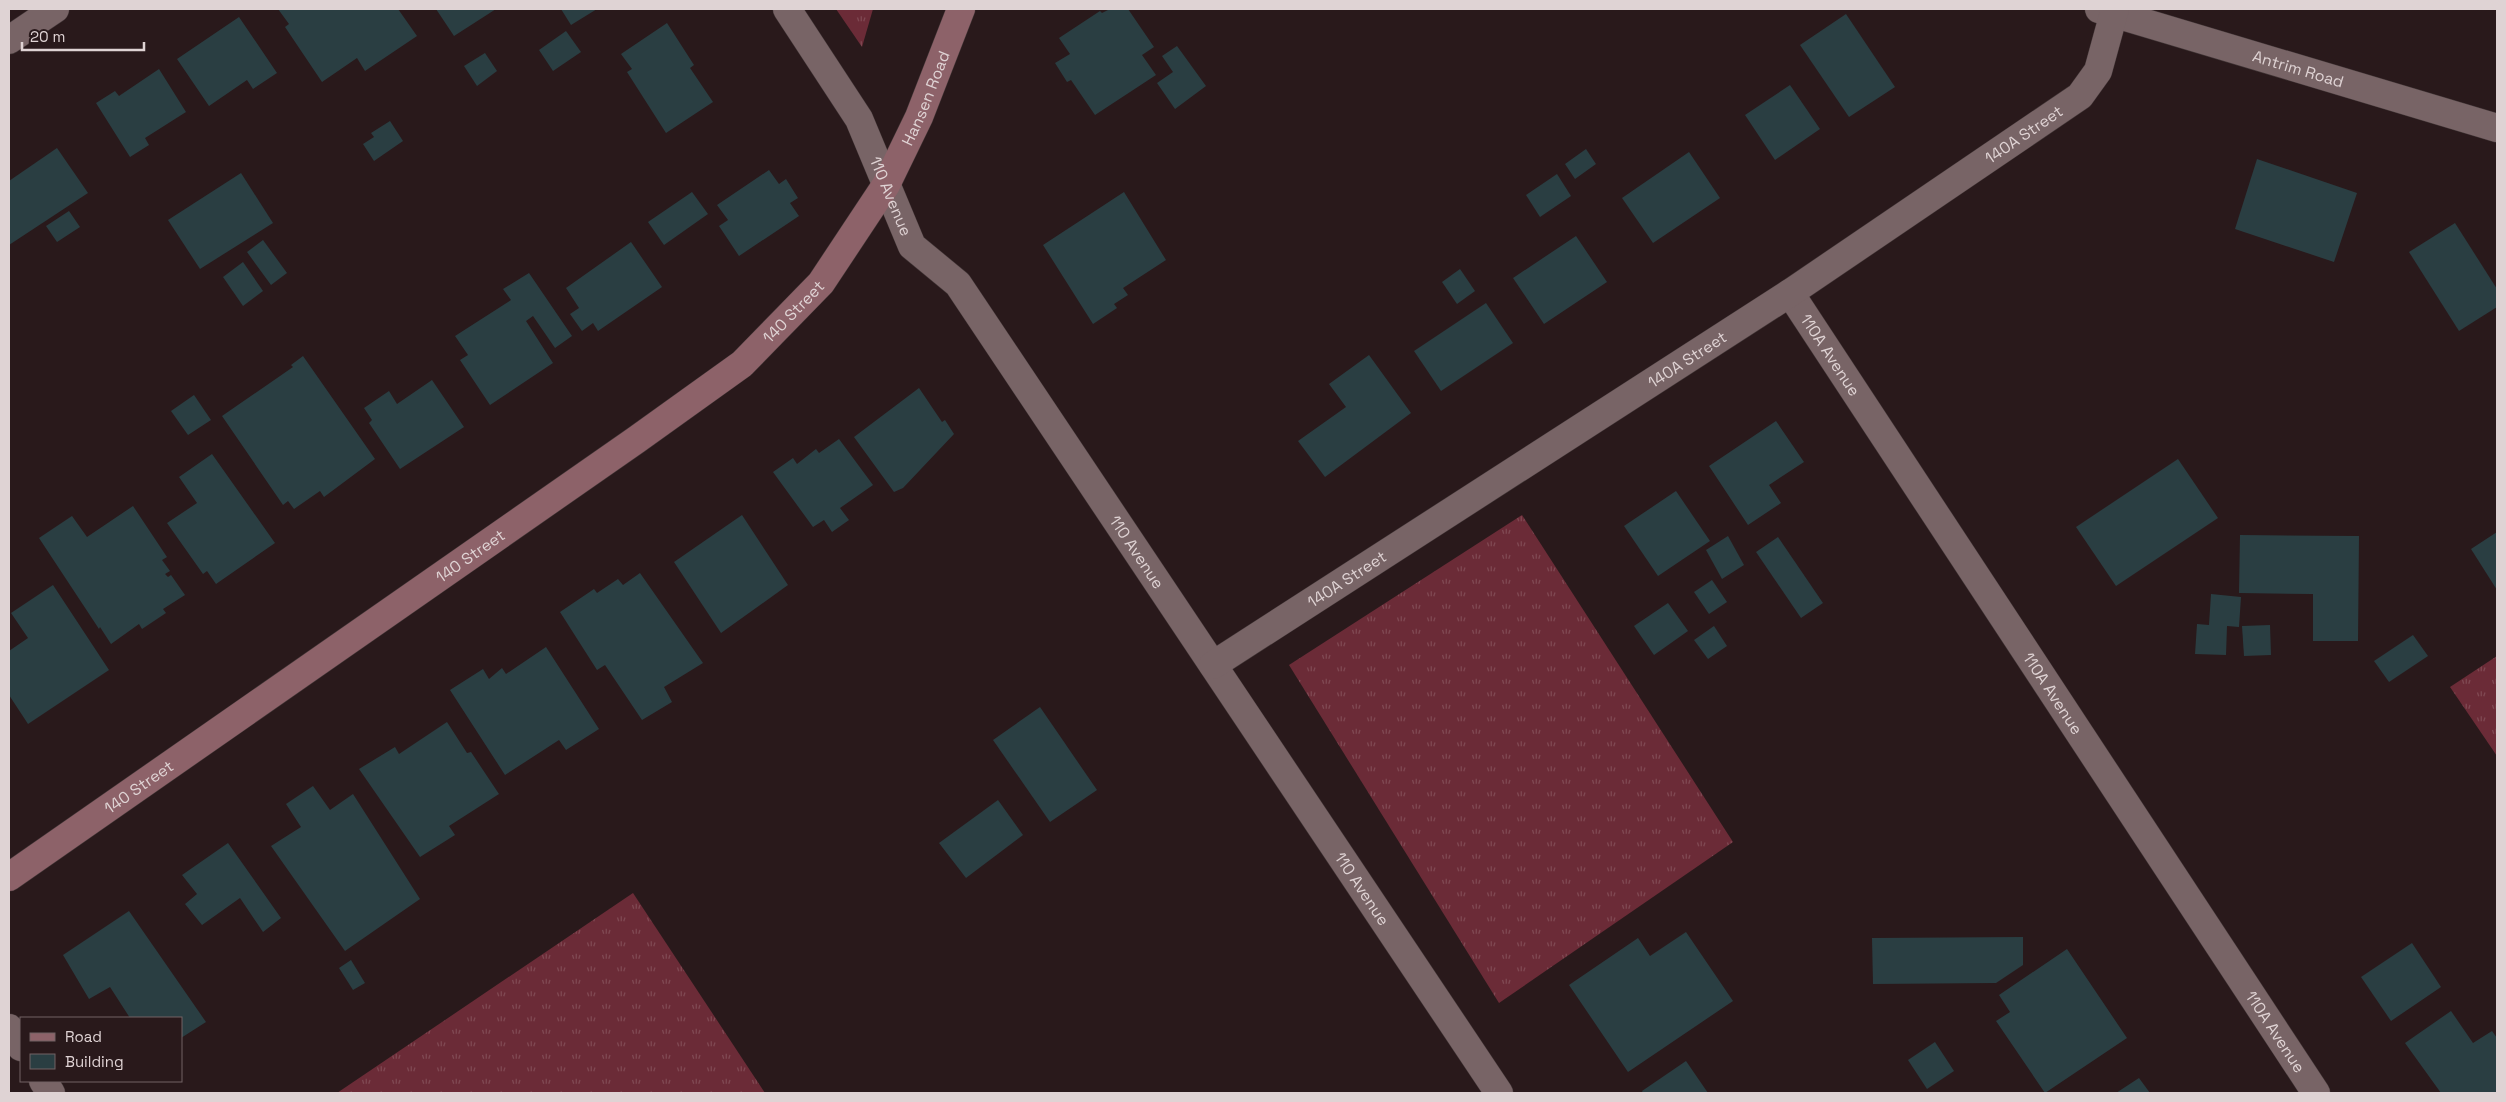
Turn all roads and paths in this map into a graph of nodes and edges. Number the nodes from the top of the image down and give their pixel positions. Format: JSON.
{"nodes":[{"id":1,"x":787,"y":9,"type":"edge"},
{"id":2,"x":961,"y":9,"type":"edge"},
{"id":3,"x":2110,"y":10,"type":"edge"},
{"id":4,"x":47,"y":11,"type":"edge"},
{"id":5,"x":9,"y":40,"type":"edge"},
{"id":6,"x":2497,"y":128,"type":"edge"},
{"id":7,"x":886,"y":184,"type":"junction"},
{"id":8,"x":1790,"y":292,"type":"junction"},
{"id":9,"x":1213,"y":665,"type":"junction"},
{"id":10,"x":9,"y":876,"type":"edge"},
{"id":11,"x":9,"y":1028,"type":"edge"},
{"id":12,"x":20,"y":1045,"type":"edge"},
{"id":13,"x":44,"y":1082,"type":"edge"},
{"id":14,"x":51,"y":1093,"type":"edge"},
{"id":15,"x":1499,"y":1093,"type":"edge"},
{"id":16,"x":2316,"y":1093,"type":"edge"}],
"edges":[{"from":1,"to":7,"type":"street","name":"110 Avenue"},
{"from":2,"to":7,"type":"main road","name":"Hansen Road"},
{"from":3,"to":6,"type":"street","name":"Antrim Road"},
{"from":3,"to":8,"type":"street","name":"140A Street"},
{"from":4,"to":5,"type":"street"},
{"from":7,"to":9,"type":"street","name":"110 Avenue"},
{"from":7,"to":10,"type":"main road","name":"140 Street"},
{"from":8,"to":9,"type":"street","name":"140A Street"},
{"from":8,"to":16,"type":"street","name":"110A Avenue"},
{"from":9,"to":15,"type":"street","name":"110 Avenue"},
{"from":11,"to":12,"type":"street"},
{"from":13,"to":14,"type":"street"}]}
